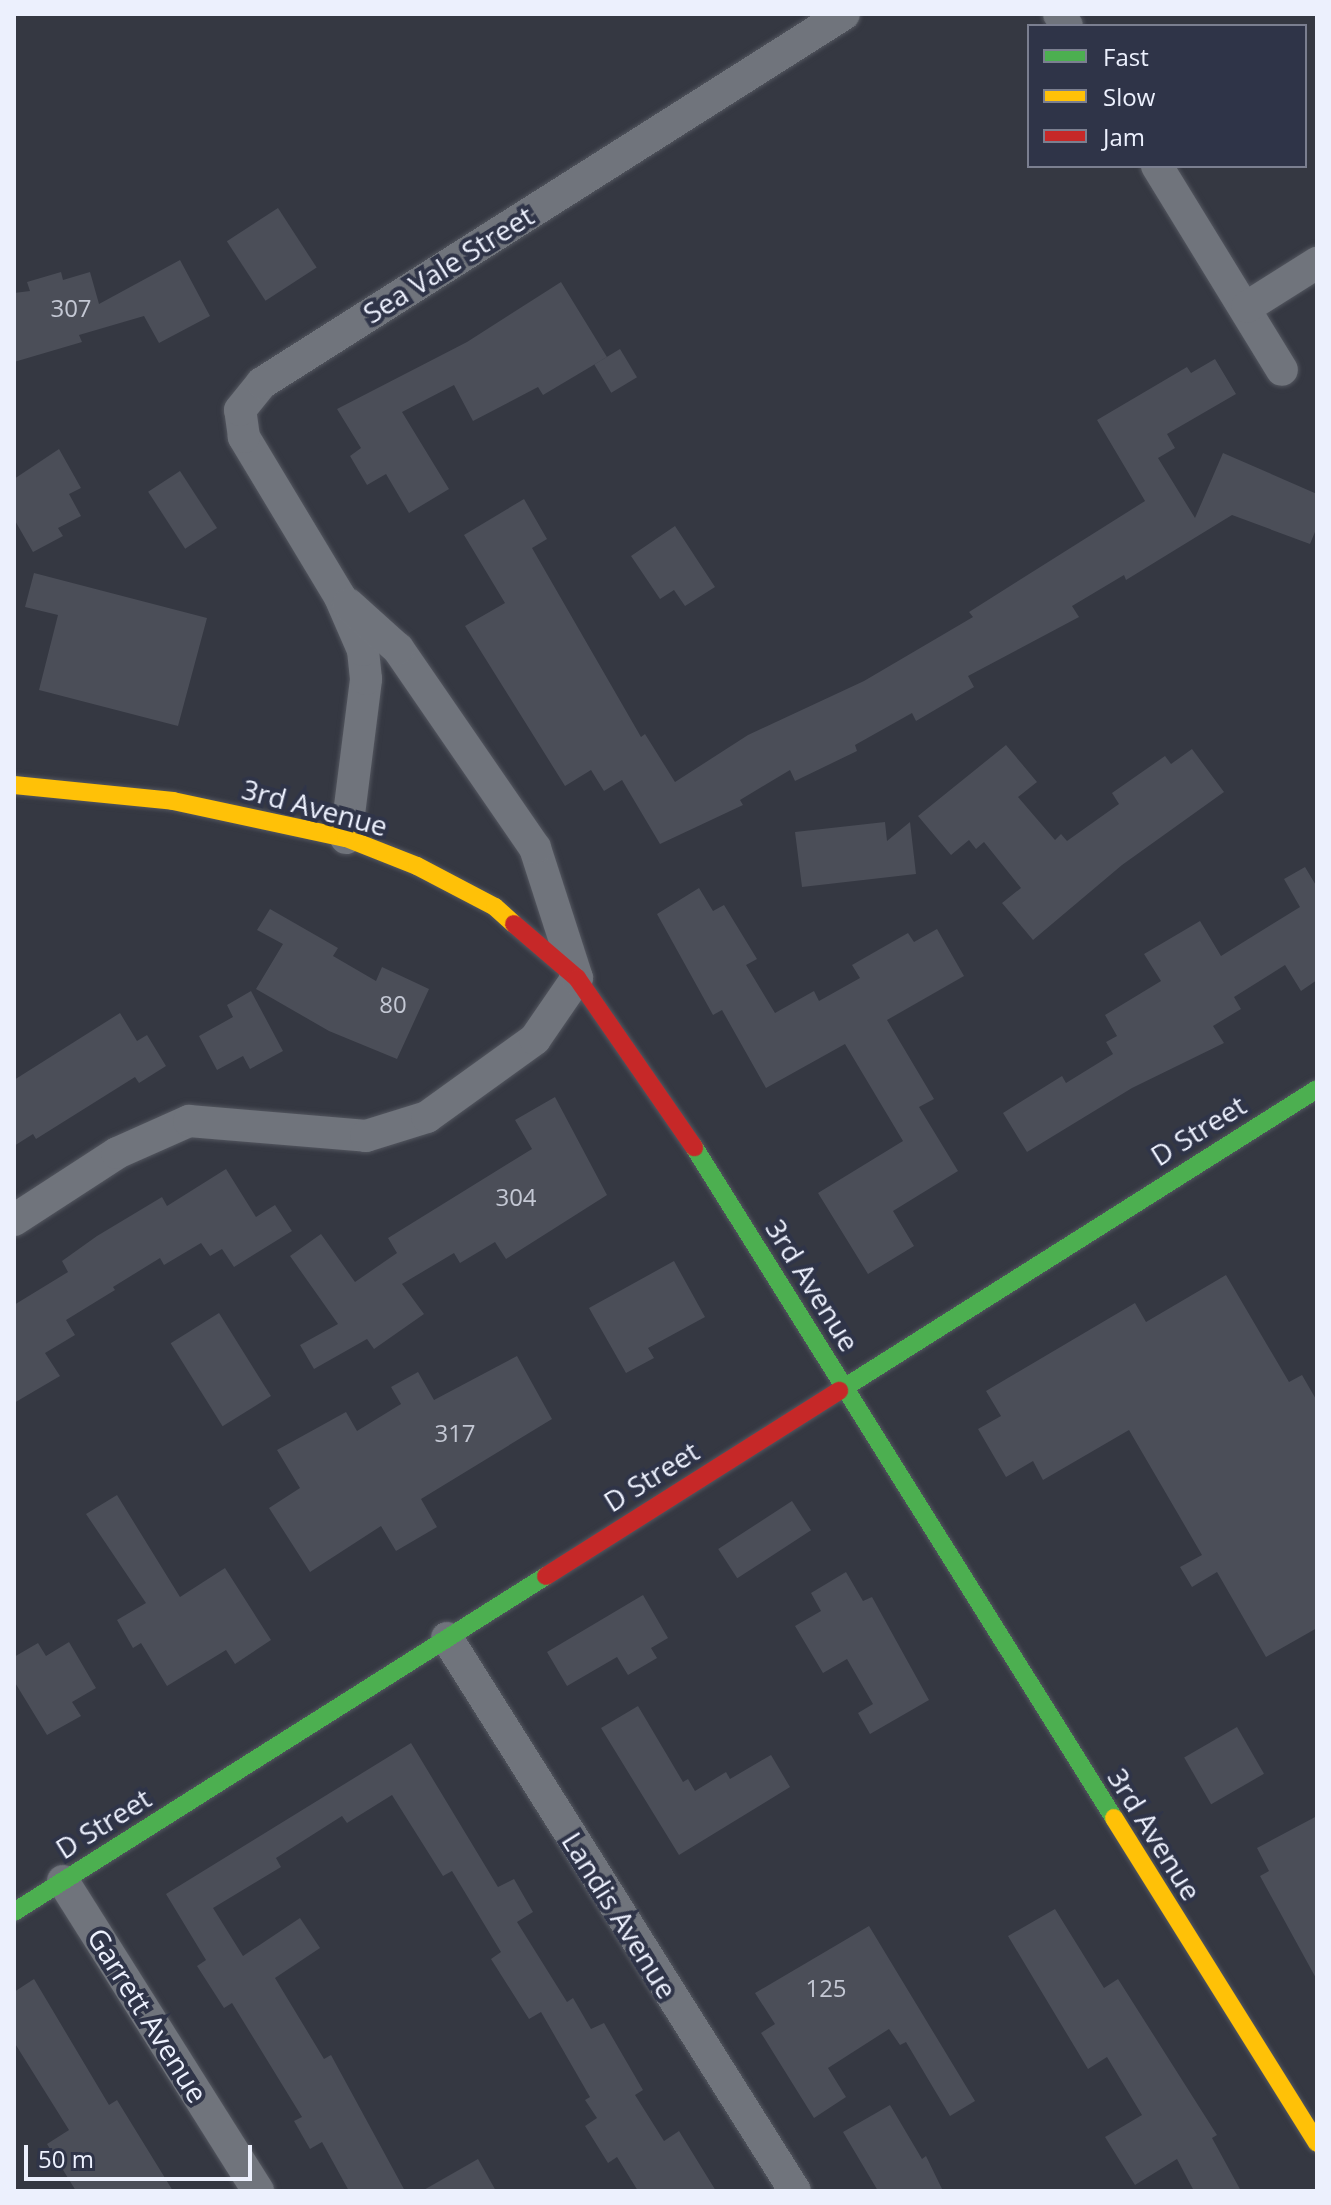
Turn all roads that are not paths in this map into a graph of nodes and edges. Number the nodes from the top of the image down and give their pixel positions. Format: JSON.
{"nodes":[{"id":1,"x":844,"y":14,"type":"edge"},
{"id":2,"x":1158,"y":168,"type":"edge"},
{"id":3,"x":1317,"y":263,"type":"edge"},
{"id":4,"x":1247,"y":307,"type":"junction"},
{"id":5,"x":1282,"y":370,"type":"dead end"},
{"id":6,"x":340,"y":597,"type":"junction"},
{"id":7,"x":14,"y":785,"type":"edge"},
{"id":8,"x":346,"y":838,"type":"junction"},
{"id":9,"x":577,"y":978,"type":"junction"},
{"id":10,"x":1317,"y":1089,"type":"edge"},
{"id":11,"x":14,"y":1220,"type":"edge"},
{"id":12,"x":844,"y":1387,"type":"junction"},
{"id":13,"x":447,"y":1638,"type":"junction"},
{"id":14,"x":63,"y":1881,"type":"junction"},
{"id":15,"x":14,"y":1912,"type":"edge"},
{"id":16,"x":1317,"y":2143,"type":"edge"},
{"id":17,"x":258,"y":2191,"type":"edge"},
{"id":18,"x":795,"y":2191,"type":"edge"}],
"edges":[{"from":1,"to":6,"type":"street","name":"Sea Vale Street"},
{"from":2,"to":4,"type":"street"},
{"from":3,"to":4,"type":"street"},
{"from":4,"to":5,"type":"street"},
{"from":6,"to":8,"type":"street","name":"Sea Vale Street"},
{"from":6,"to":9,"type":"street","name":"Sea Vale Street"},
{"from":7,"to":8,"type":"main road","name":"3rd Avenue"},
{"from":8,"to":9,"type":"main road","name":"3rd Avenue"},
{"from":9,"to":11,"type":"street"},
{"from":9,"to":12,"type":"main road","name":"3rd Avenue"},
{"from":10,"to":12,"type":"main road","name":"D Street"},
{"from":12,"to":13,"type":"main road","name":"D Street"},
{"from":12,"to":16,"type":"main road","name":"3rd Avenue"},
{"from":13,"to":14,"type":"main road","name":"D Street"},
{"from":13,"to":18,"type":"street","name":"Landis Avenue"},
{"from":14,"to":15,"type":"main road","name":"D Street"},
{"from":14,"to":17,"type":"street","name":"Garrett Avenue"}]}
